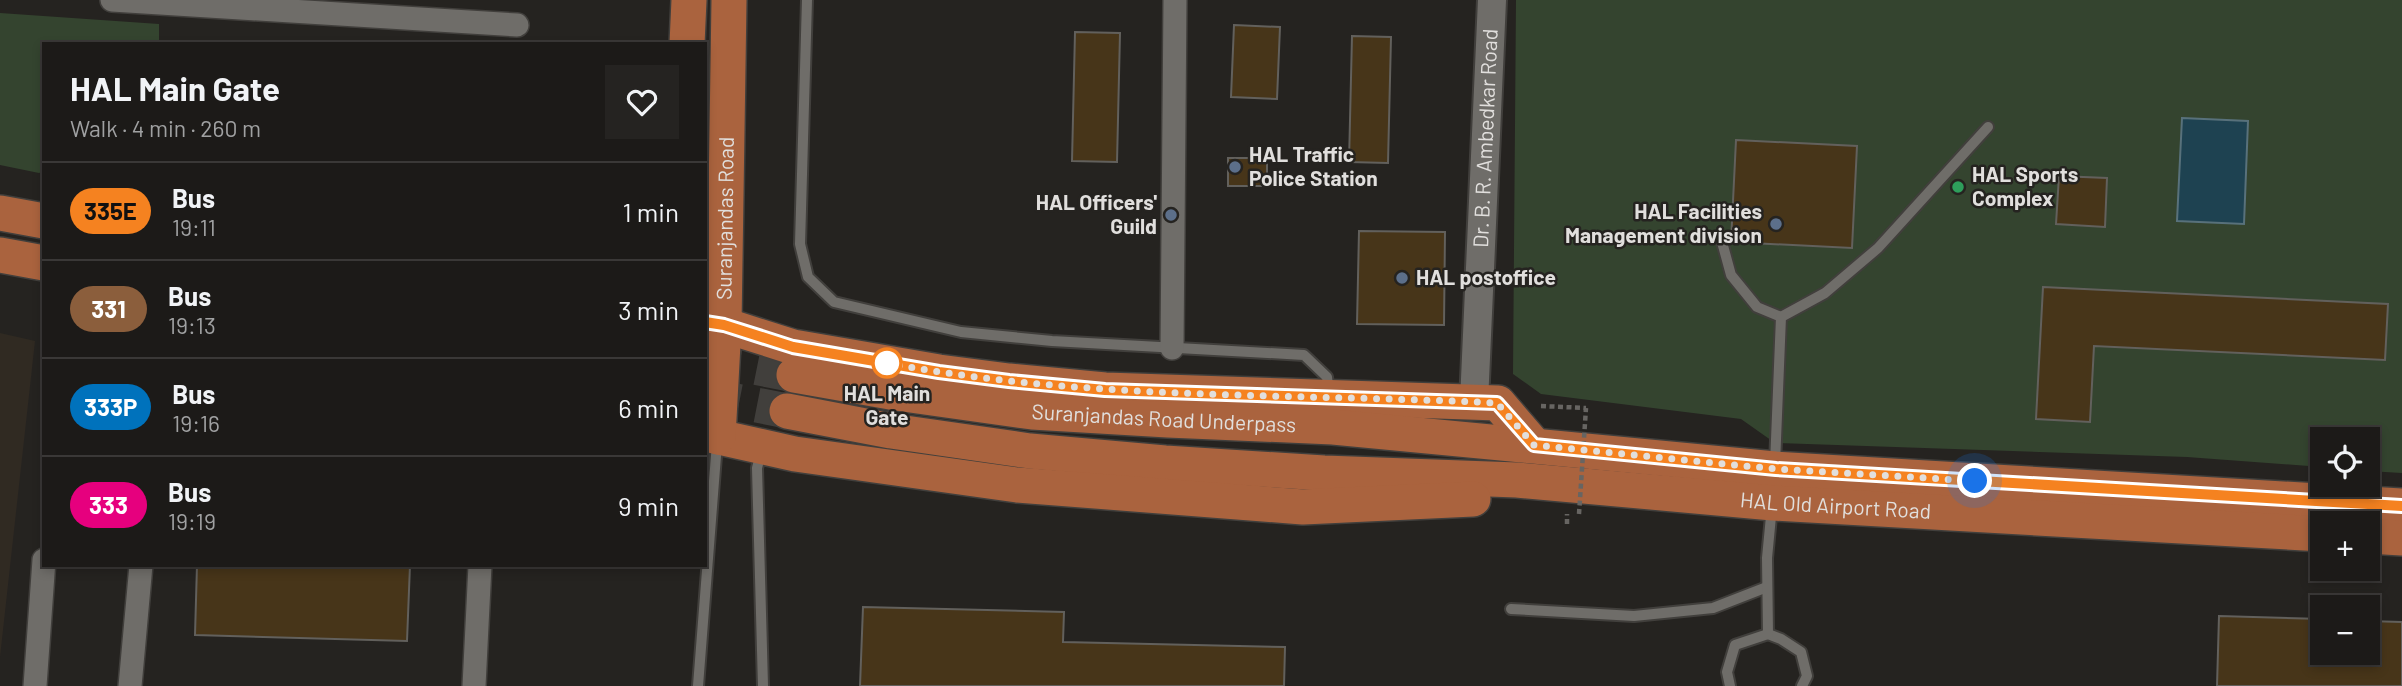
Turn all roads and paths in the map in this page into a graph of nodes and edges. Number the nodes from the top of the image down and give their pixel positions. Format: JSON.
{"nodes":[{"id":1,"x":111,"y":0,"type":"edge"},
{"id":2,"x":690,"y":0,"type":"edge"},
{"id":3,"x":729,"y":0,"type":"edge"},
{"id":4,"x":807,"y":0,"type":"edge"},
{"id":5,"x":1175,"y":0,"type":"edge"},
{"id":6,"x":1492,"y":0,"type":"edge"},
{"id":7,"x":178,"y":2,"type":"edge"},
{"id":8,"x":517,"y":25,"type":"dead end"},
{"id":9,"x":687,"y":42,"type":"edge"},
{"id":10,"x":1989,"y":127,"type":"dead end"},
{"id":11,"x":0,"y":213,"type":"edge"},
{"id":12,"x":42,"y":221,"type":"edge"},
{"id":13,"x":1723,"y":242,"type":"dead end"},
{"id":14,"x":0,"y":255,"type":"edge"},
{"id":15,"x":42,"y":263,"type":"edge"},
{"id":16,"x":1781,"y":317,"type":"junction"},
{"id":17,"x":715,"y":323,"type":"edge"},
{"id":18,"x":1172,"y":348,"type":"junction"},
{"id":19,"x":794,"y":375,"type":"tunnel mouth"},
{"id":20,"x":1329,"y":398,"type":"junction"},
{"id":21,"x":1475,"y":402,"type":"junction"},
{"id":22,"x":1536,"y":405,"type":"dead end"},
{"id":23,"x":787,"y":411,"type":"tunnel mouth"},
{"id":24,"x":712,"y":435,"type":"edge"},
{"id":25,"x":1534,"y":445,"type":"junction"},
{"id":26,"x":762,"y":447,"type":"junction"},
{"id":27,"x":1517,"y":480,"type":"junction"},
{"id":28,"x":1774,"y":486,"type":"junction"},
{"id":29,"x":2402,"y":506,"type":"edge"},
{"id":30,"x":1579,"y":514,"type":"dead end"},
{"id":31,"x":2310,"y":533,"type":"edge"},
{"id":32,"x":2380,"y":537,"type":"edge"},
{"id":33,"x":2402,"y":538,"type":"edge"},
{"id":34,"x":707,"y":558,"type":"edge"},
{"id":35,"x":44,"y":567,"type":"edge"},
{"id":36,"x":141,"y":567,"type":"edge"},
{"id":37,"x":480,"y":567,"type":"edge"},
{"id":38,"x":706,"y":567,"type":"edge"},
{"id":39,"x":1767,"y":587,"type":"junction"},
{"id":40,"x":1511,"y":609,"type":"dead end"},
{"id":41,"x":1768,"y":634,"type":"junction"},
{"id":42,"x":35,"y":686,"type":"edge"},
{"id":43,"x":130,"y":686,"type":"edge"},
{"id":44,"x":474,"y":686,"type":"edge"},
{"id":45,"x":698,"y":686,"type":"edge"},
{"id":46,"x":763,"y":686,"type":"edge"},
{"id":47,"x":1730,"y":686,"type":"edge"},
{"id":48,"x":1802,"y":686,"type":"edge"}],
"edges":[{"from":1,"to":7,"type":"street"},
{"from":2,"to":9,"type":"main road"},
{"from":3,"to":17,"type":"main road","name":"Suranjandas Road"},
{"from":4,"to":18,"type":"lane"},
{"from":5,"to":18,"type":"street"},
{"from":6,"to":21,"type":"street","name":"Dr. B. R. Ambedkar Road"},
{"from":7,"to":8,"type":"street"},
{"from":10,"to":16,"type":"lane"},
{"from":11,"to":12,"type":"main road"},
{"from":13,"to":16,"type":"lane"},
{"from":14,"to":15,"type":"main road"},
{"from":16,"to":28,"type":"lane"},
{"from":17,"to":20,"type":"main road"},
{"from":17,"to":24,"type":"main road","name":"Suranjandas Road"},
{"from":18,"to":20,"type":"lane"},
{"from":19,"to":25,"type":"main road","name":"Suranjandas Road Underpass"},
{"from":20,"to":21,"type":"main road"},
{"from":21,"to":25,"type":"main road"},
{"from":22,"to":30,"type":"path","bridge":true},
{"from":23,"to":27,"type":"main road","name":"Suranjandas Road Underpass"},
{"from":24,"to":26,"type":"main road"},
{"from":24,"to":34,"type":"lane"},
{"from":25,"to":28,"type":"main road","name":"HAL Old Airport Road"},
{"from":26,"to":27,"type":"main road"},
{"from":26,"to":46,"type":"lane"},
{"from":27,"to":28,"type":"main road","name":"HAL Old Airport Road"},
{"from":28,"to":29,"type":"main road","name":"HAL Old Airport Road"},
{"from":28,"to":31,"type":"main road","name":"HAL Old Airport Road"},
{"from":28,"to":39,"type":"lane"},
{"from":32,"to":33,"type":"main road"},
{"from":35,"to":42,"type":"street"},
{"from":36,"to":43,"type":"street"},
{"from":37,"to":44,"type":"street"},
{"from":38,"to":45,"type":"lane"},
{"from":39,"to":40,"type":"lane"},
{"from":39,"to":41,"type":"lane"},
{"from":41,"to":47,"type":"lane"},
{"from":41,"to":48,"type":"lane"}]}
